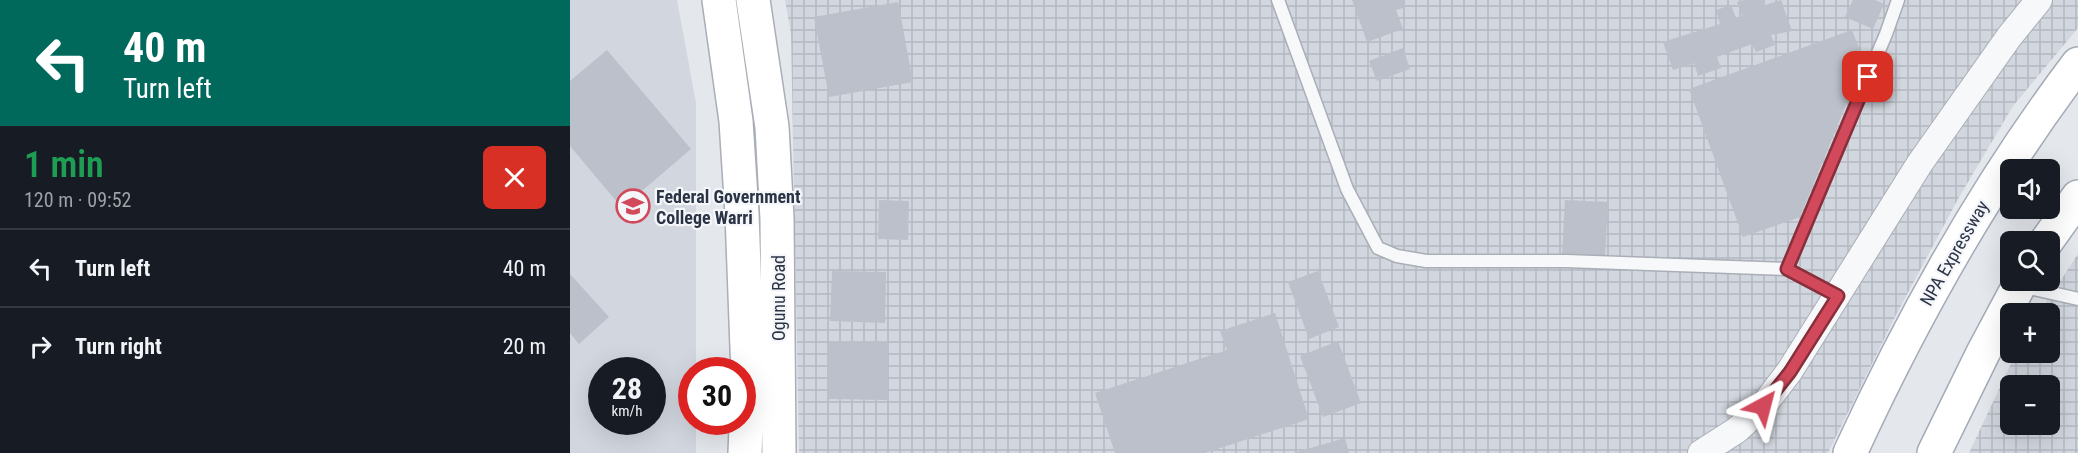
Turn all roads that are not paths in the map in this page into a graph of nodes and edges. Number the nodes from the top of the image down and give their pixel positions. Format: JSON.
{"nodes":[{"id":1,"x":719,"y":0,"type":"edge"},
{"id":2,"x":753,"y":0,"type":"edge"},
{"id":3,"x":1278,"y":0,"type":"edge"},
{"id":4,"x":1898,"y":0,"type":"edge"},
{"id":5,"x":2039,"y":0,"type":"edge"},
{"id":6,"x":2078,"y":64,"type":"edge"},
{"id":7,"x":2078,"y":197,"type":"edge"},
{"id":8,"x":2054,"y":231,"type":"edge"},
{"id":9,"x":1787,"y":269,"type":"junction"},
{"id":10,"x":2017,"y":291,"type":"edge"},
{"id":11,"x":2050,"y":291,"type":"edge"},
{"id":12,"x":1838,"y":296,"type":"junction"},
{"id":13,"x":2078,"y":299,"type":"edge"},
{"id":14,"x":745,"y":453,"type":"edge"},
{"id":15,"x":779,"y":453,"type":"edge"},
{"id":16,"x":1701,"y":453,"type":"edge"},
{"id":17,"x":1850,"y":453,"type":"edge"},
{"id":18,"x":1934,"y":453,"type":"edge"}],
"edges":[{"from":1,"to":14,"type":"main road","name":"Ogunu Road"},
{"from":2,"to":15,"type":"main road","name":"Ogunu Road"},
{"from":3,"to":9,"type":"lane"},
{"from":4,"to":9,"type":"lane"},
{"from":5,"to":12,"type":"street"},
{"from":6,"to":17,"type":"main road","name":"NPA Expressway"},
{"from":7,"to":8,"type":"main road"},
{"from":9,"to":12,"type":"lane"},
{"from":10,"to":18,"type":"main road"},
{"from":11,"to":13,"type":"lane"},
{"from":12,"to":16,"type":"street"}]}
